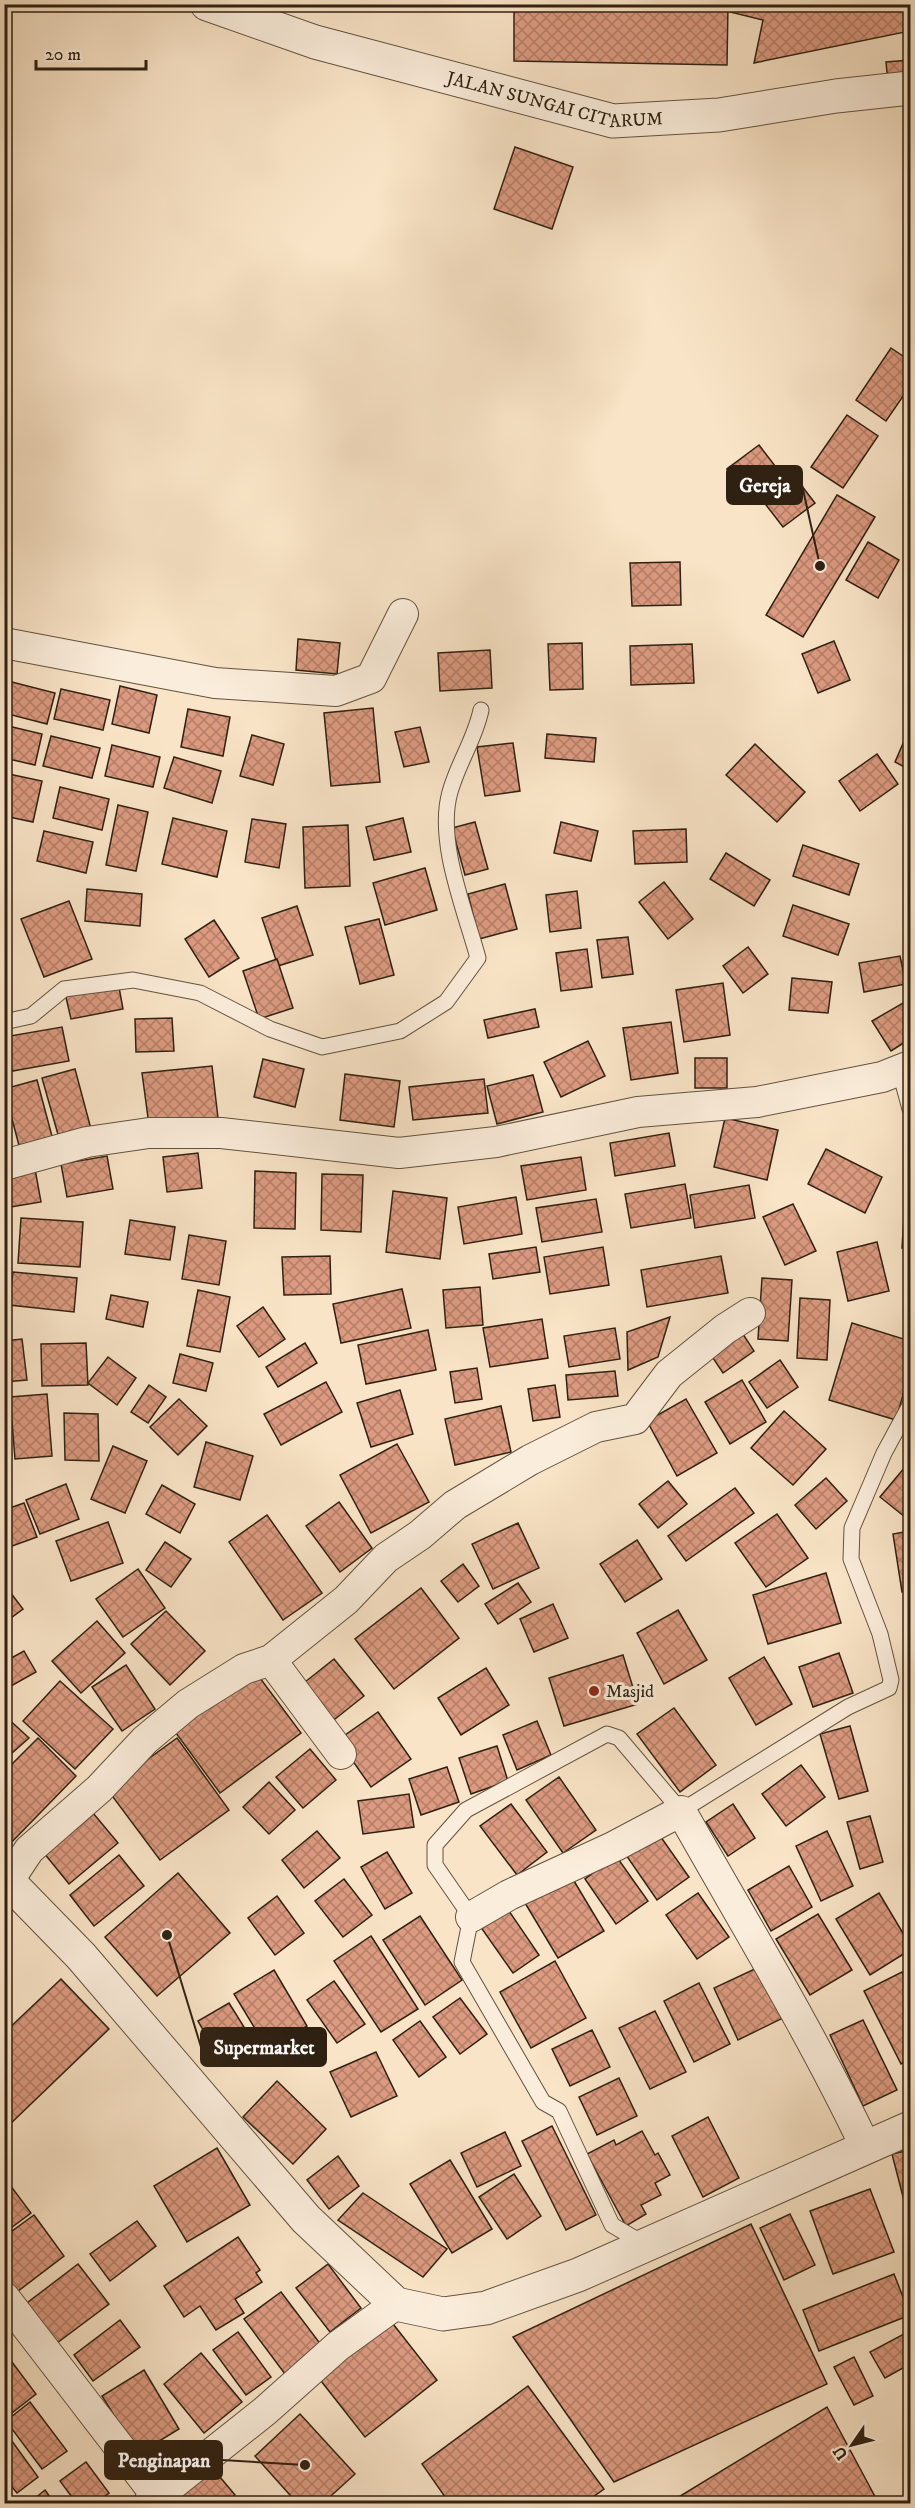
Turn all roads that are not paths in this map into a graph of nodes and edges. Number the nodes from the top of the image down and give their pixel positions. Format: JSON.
{"nodes":[{"id":1,"x":207,"y":4,"type":"edge"},
{"id":2,"x":910,"y":88,"type":"edge"},
{"id":3,"x":403,"y":614,"type":"dead end"},
{"id":4,"x":4,"y":643,"type":"edge"},
{"id":5,"x":481,"y":710,"type":"dead end"},
{"id":6,"x":4,"y":1022,"type":"edge"},
{"id":7,"x":905,"y":1069,"type":"edge"},
{"id":8,"x":910,"y":1109,"type":"edge"},
{"id":9,"x":4,"y":1165,"type":"edge"},
{"id":10,"x":750,"y":1312,"type":"dead end"},
{"id":11,"x":910,"y":1405,"type":"edge"},
{"id":12,"x":271,"y":1660,"type":"junction"},
{"id":13,"x":341,"y":1754,"type":"dead end"},
{"id":14,"x":681,"y":1811,"type":"junction"},
{"id":15,"x":6,"y":1884,"type":"edge"},
{"id":16,"x":471,"y":1917,"type":"junction"},
{"id":17,"x":910,"y":2128,"type":"edge"},
{"id":18,"x":866,"y":2148,"type":"junction"},
{"id":19,"x":646,"y":2245,"type":"junction"},
{"id":20,"x":4,"y":2297,"type":"edge"},
{"id":21,"x":396,"y":2304,"type":"junction"},
{"id":22,"x":156,"y":2501,"type":"edge"}],
"edges":[{"from":1,"to":2,"type":"street","name":"JALAN SUNGAI CITARUM"},
{"from":3,"to":4,"type":"street"},
{"from":5,"to":6,"type":"lane"},
{"from":7,"to":8,"type":"lane"},
{"from":7,"to":9,"type":"street"},
{"from":10,"to":12,"type":"street"},
{"from":11,"to":14,"type":"lane"},
{"from":12,"to":13,"type":"street"},
{"from":12,"to":15,"type":"street"},
{"from":14,"to":16,"type":"street"},
{"from":14,"to":16,"type":"lane"},
{"from":14,"to":18,"type":"street"},
{"from":15,"to":21,"type":"street"},
{"from":16,"to":19,"type":"lane"},
{"from":17,"to":18,"type":"street"},
{"from":18,"to":19,"type":"street"},
{"from":19,"to":21,"type":"street"},
{"from":20,"to":22,"type":"street"},
{"from":21,"to":22,"type":"street"}]}
